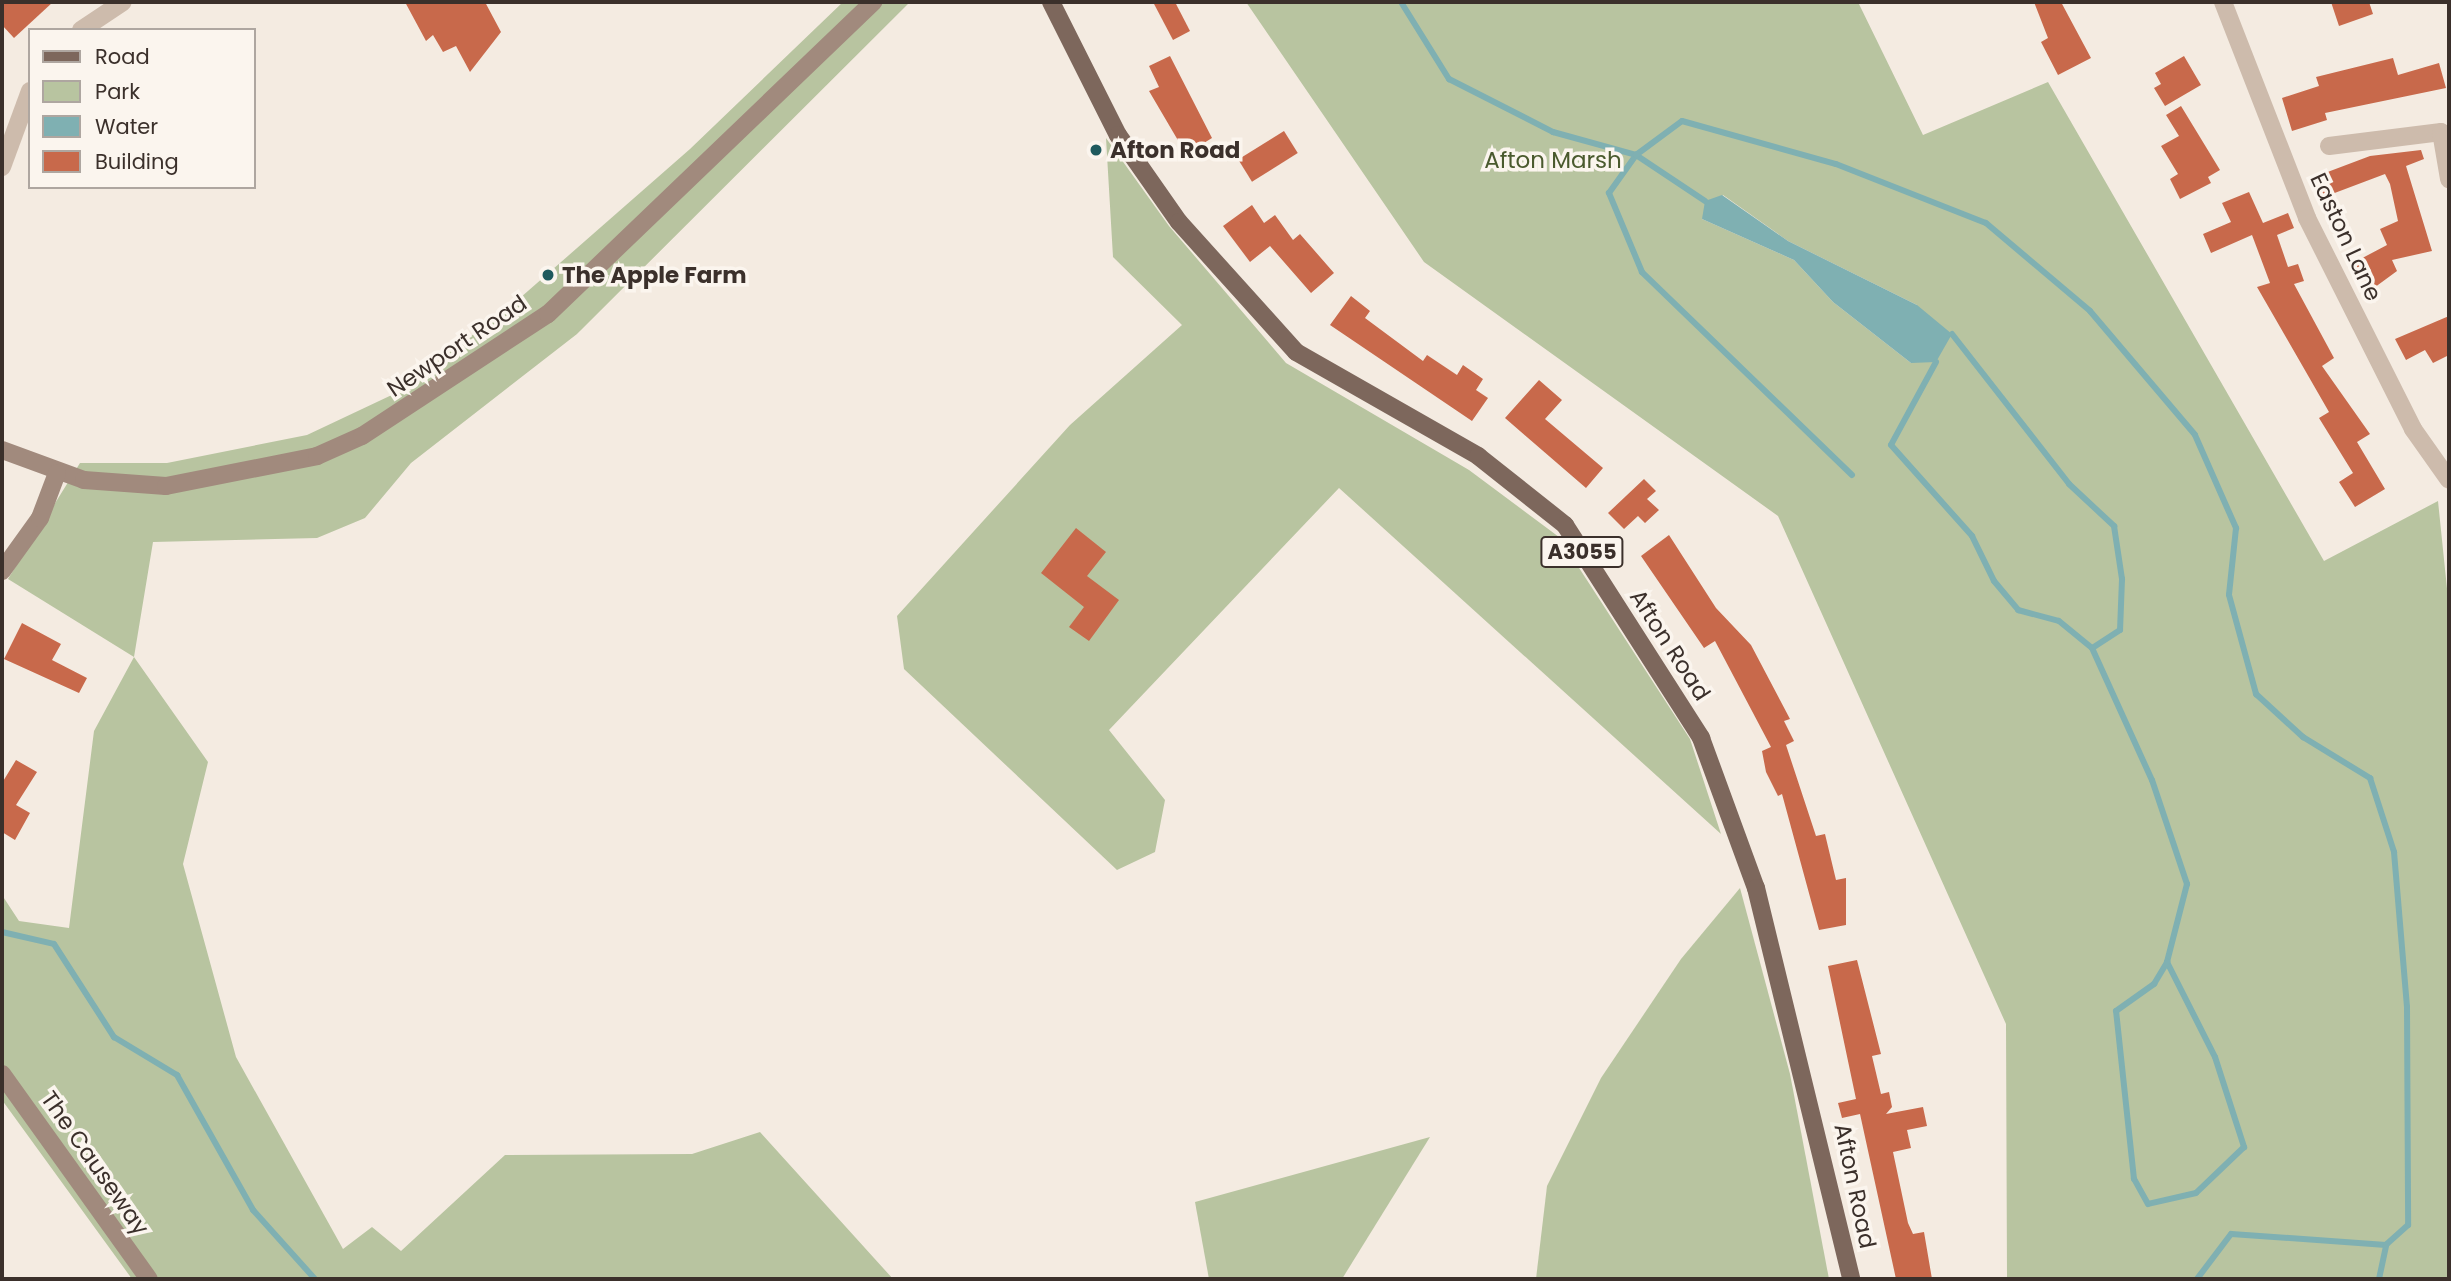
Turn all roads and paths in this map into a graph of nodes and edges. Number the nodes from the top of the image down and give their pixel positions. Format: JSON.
{"nodes":[{"id":1,"x":123,"y":2,"type":"edge"},
{"id":2,"x":873,"y":2,"type":"edge"},
{"id":3,"x":1051,"y":2,"type":"edge"},
{"id":4,"x":2223,"y":2,"type":"edge"},
{"id":5,"x":84,"y":28,"type":"edge"},
{"id":6,"x":28,"y":96,"type":"edge"},
{"id":7,"x":2445,"y":131,"type":"edge"},
{"id":8,"x":2329,"y":146,"type":"dead end"},
{"id":9,"x":2,"y":167,"type":"edge"},
{"id":10,"x":2449,"y":179,"type":"edge"},
{"id":11,"x":2,"y":450,"type":"edge"},
{"id":12,"x":57,"y":473,"type":"junction"},
{"id":13,"x":2449,"y":480,"type":"edge"},
{"id":14,"x":2,"y":571,"type":"edge"},
{"id":15,"x":2,"y":1074,"type":"edge"},
{"id":16,"x":149,"y":1279,"type":"edge"},
{"id":17,"x":1851,"y":1279,"type":"edge"}],
"edges":[{"from":1,"to":5,"type":"street"},
{"from":2,"to":12,"type":"main road","name":"Newport Road"},
{"from":3,"to":17,"type":"main road","name":"Afton Road","number":"A3055"},
{"from":4,"to":13,"type":"street","name":"Easton Lane"},
{"from":6,"to":9,"type":"street"},
{"from":7,"to":8,"type":"street"},
{"from":7,"to":10,"type":"street"},
{"from":11,"to":12,"type":"main road","name":"Newport Road"},
{"from":12,"to":14,"type":"main road"},
{"from":15,"to":16,"type":"main road","name":"The Causeway"}]}
